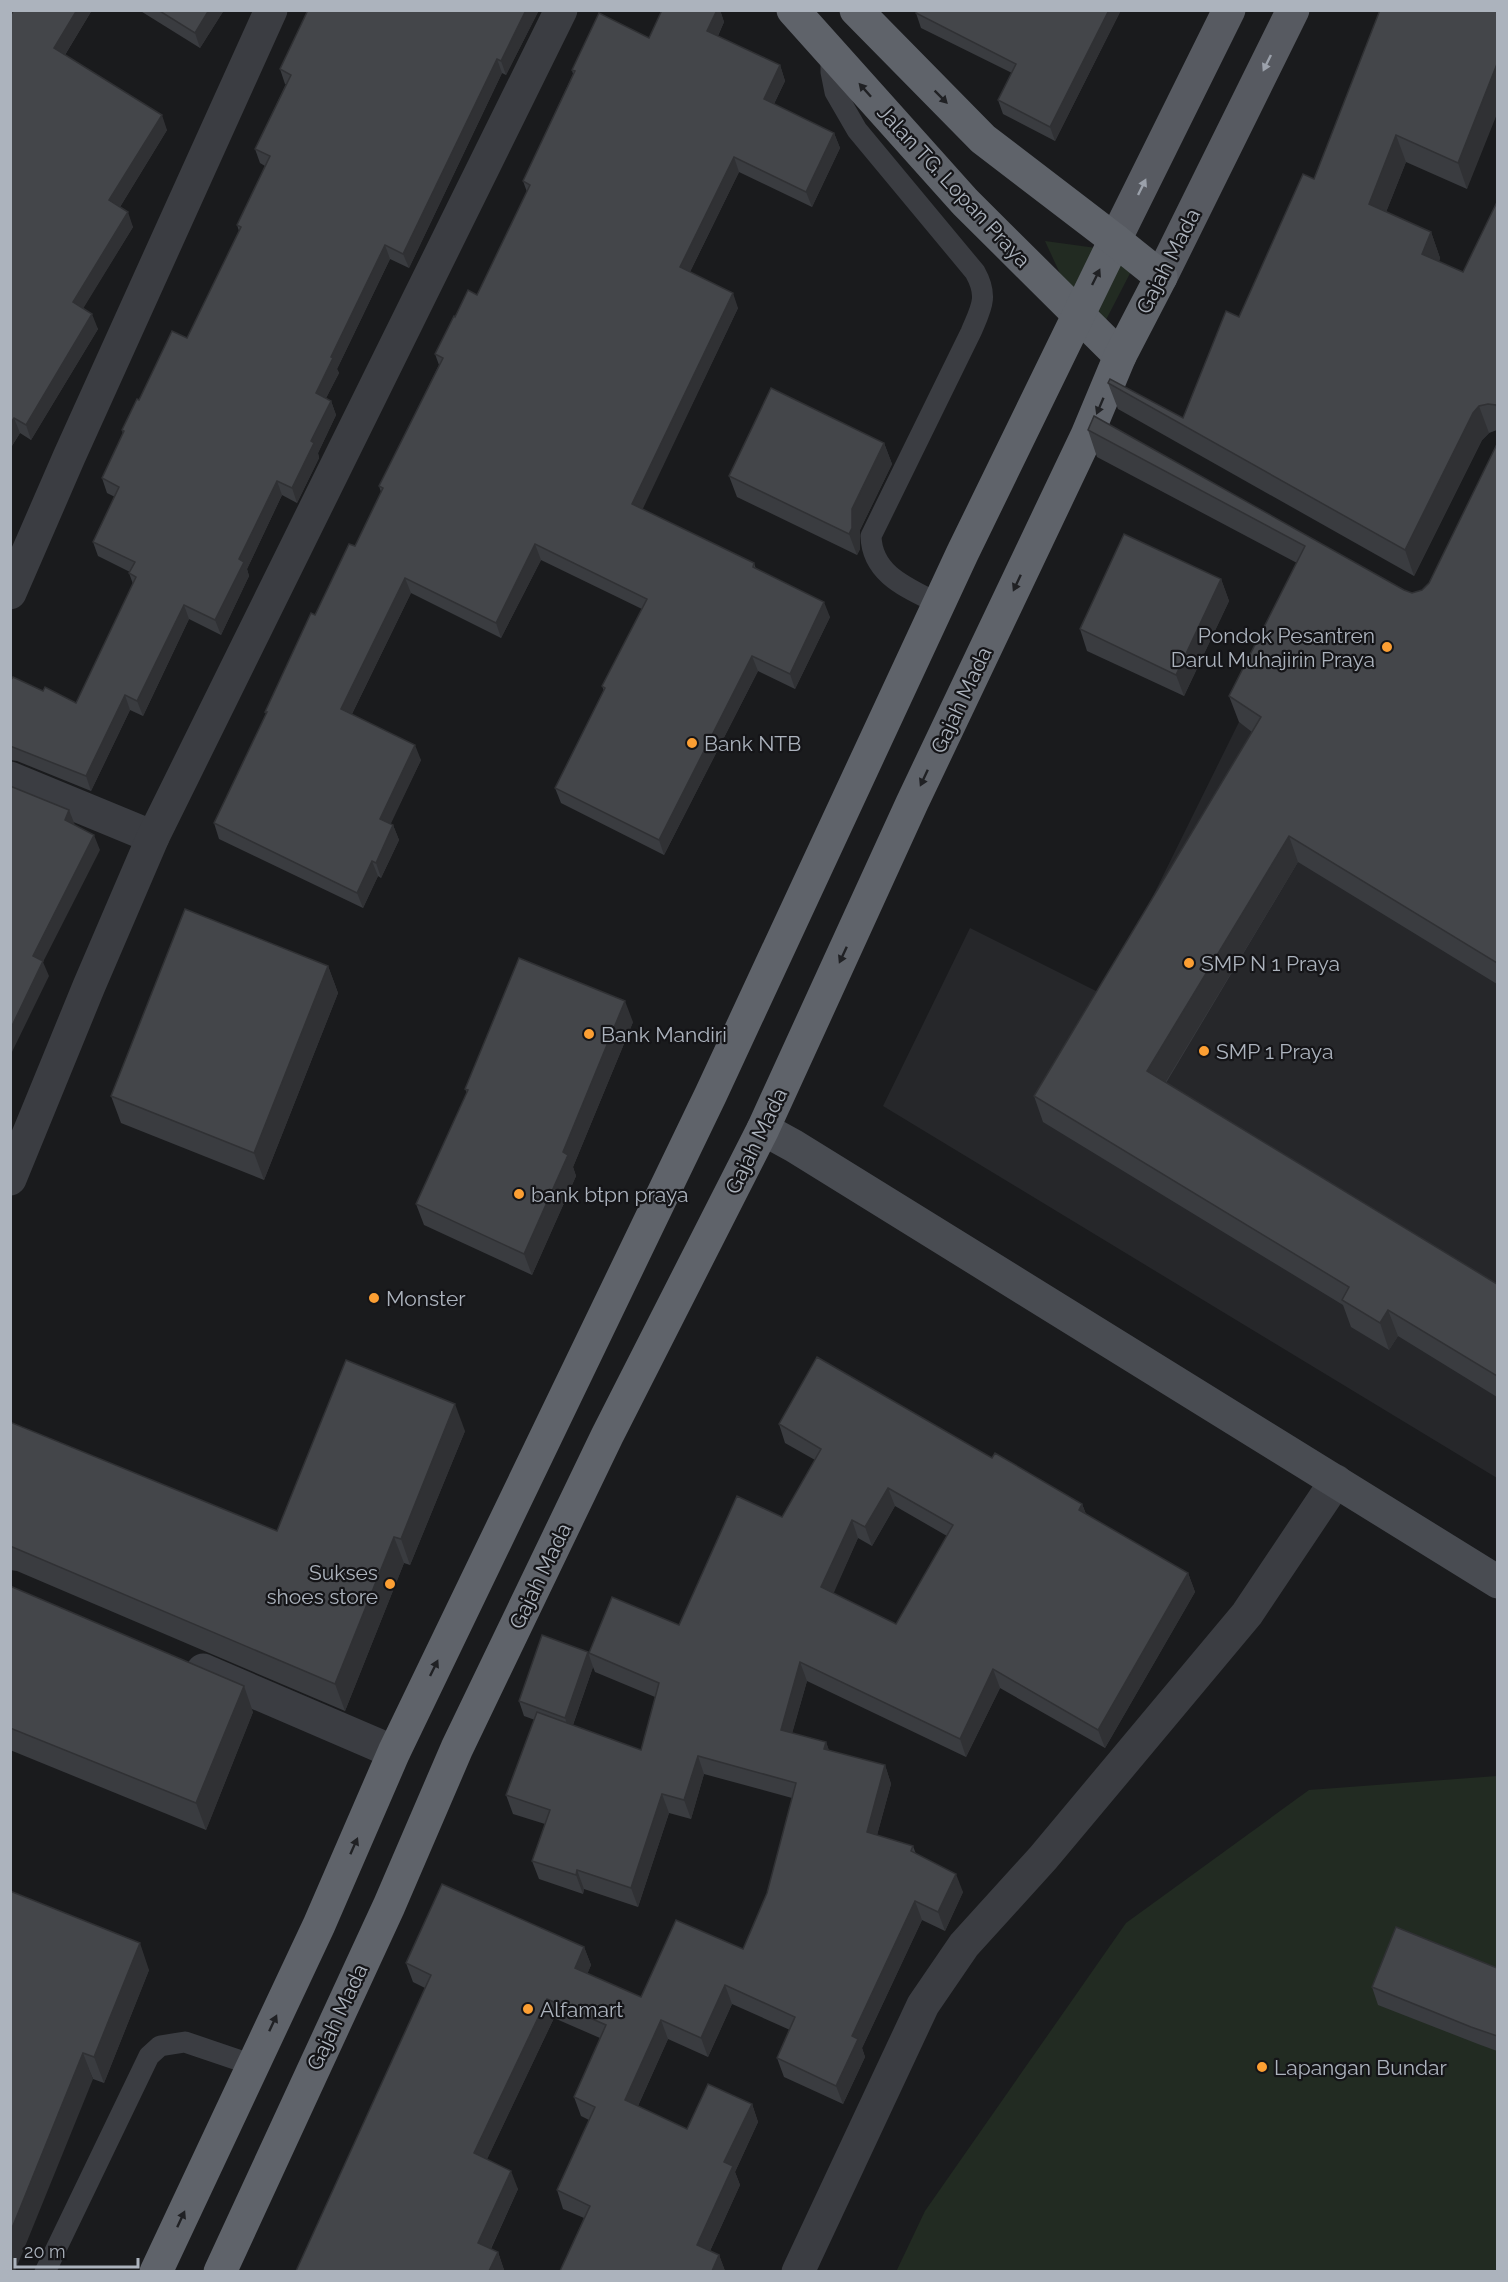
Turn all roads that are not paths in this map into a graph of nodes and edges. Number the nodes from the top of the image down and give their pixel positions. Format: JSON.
{"nodes":[{"id":1,"x":271,"y":10,"type":"edge"},
{"id":2,"x":561,"y":10,"type":"edge"},
{"id":3,"x":793,"y":10,"type":"edge"},
{"id":4,"x":856,"y":10,"type":"edge"},
{"id":5,"x":1229,"y":10,"type":"edge"},
{"id":6,"x":1293,"y":10,"type":"edge"},
{"id":7,"x":831,"y":52,"type":"junction"},
{"id":8,"x":1115,"y":240,"type":"junction"},
{"id":9,"x":1161,"y":277,"type":"junction"},
{"id":10,"x":1079,"y":315,"type":"junction"},
{"id":11,"x":1120,"y":356,"type":"junction"},
{"id":12,"x":10,"y":593,"type":"edge"},
{"id":13,"x":939,"y":604,"type":"junction"},
{"id":14,"x":10,"y":778,"type":"edge"},
{"id":15,"x":153,"y":837,"type":"junction"},
{"id":16,"x":763,"y":1129,"type":"junction"},
{"id":17,"x":10,"y":1179,"type":"edge"},
{"id":18,"x":1336,"y":1481,"type":"junction"},
{"id":19,"x":1497,"y":1582,"type":"edge"},
{"id":20,"x":175,"y":1658,"type":"edge"},
{"id":21,"x":394,"y":1752,"type":"junction"},
{"id":22,"x":253,"y":2065,"type":"junction"},
{"id":23,"x":45,"y":2271,"type":"edge"},
{"id":24,"x":156,"y":2271,"type":"edge"},
{"id":25,"x":220,"y":2271,"type":"edge"},
{"id":26,"x":798,"y":2271,"type":"edge"}],
"edges":[{"from":1,"to":12,"type":"street"},
{"from":2,"to":15,"type":"street"},
{"from":3,"to":7,"type":"highway","name":"Jalan TG. Lopan Praya"},
{"from":4,"to":8,"type":"highway","one_way":true},
{"from":8,"to":5,"type":"main road","one_way":true},
{"from":6,"to":9,"type":"main road","name":"Gajah Mada","one_way":true},
{"from":10,"to":7,"type":"highway","name":"Jalan TG. Lopan Praya","one_way":true},
{"from":7,"to":13,"type":"lane"},
{"from":8,"to":9,"type":"highway"},
{"from":10,"to":8,"type":"highway","one_way":true},
{"from":9,"to":11,"type":"highway","name":"Gajah Mada"},
{"from":10,"to":11,"type":"highway","name":"Jalan TG. Lopan Praya"},
{"from":10,"to":13,"type":"highway"},
{"from":11,"to":16,"type":"highway","name":"Gajah Mada","one_way":true},
{"from":21,"to":13,"type":"highway","one_way":true},
{"from":14,"to":15,"type":"street"},
{"from":15,"to":17,"type":"street"},
{"from":16,"to":18,"type":"main road"},
{"from":16,"to":25,"type":"highway","name":"Gajah Mada"},
{"from":18,"to":19,"type":"main road"},
{"from":18,"to":26,"type":"street"},
{"from":20,"to":21,"type":"street"},
{"from":22,"to":21,"type":"highway","one_way":true},
{"from":22,"to":23,"type":"lane"},
{"from":24,"to":22,"type":"highway","one_way":true}]}
